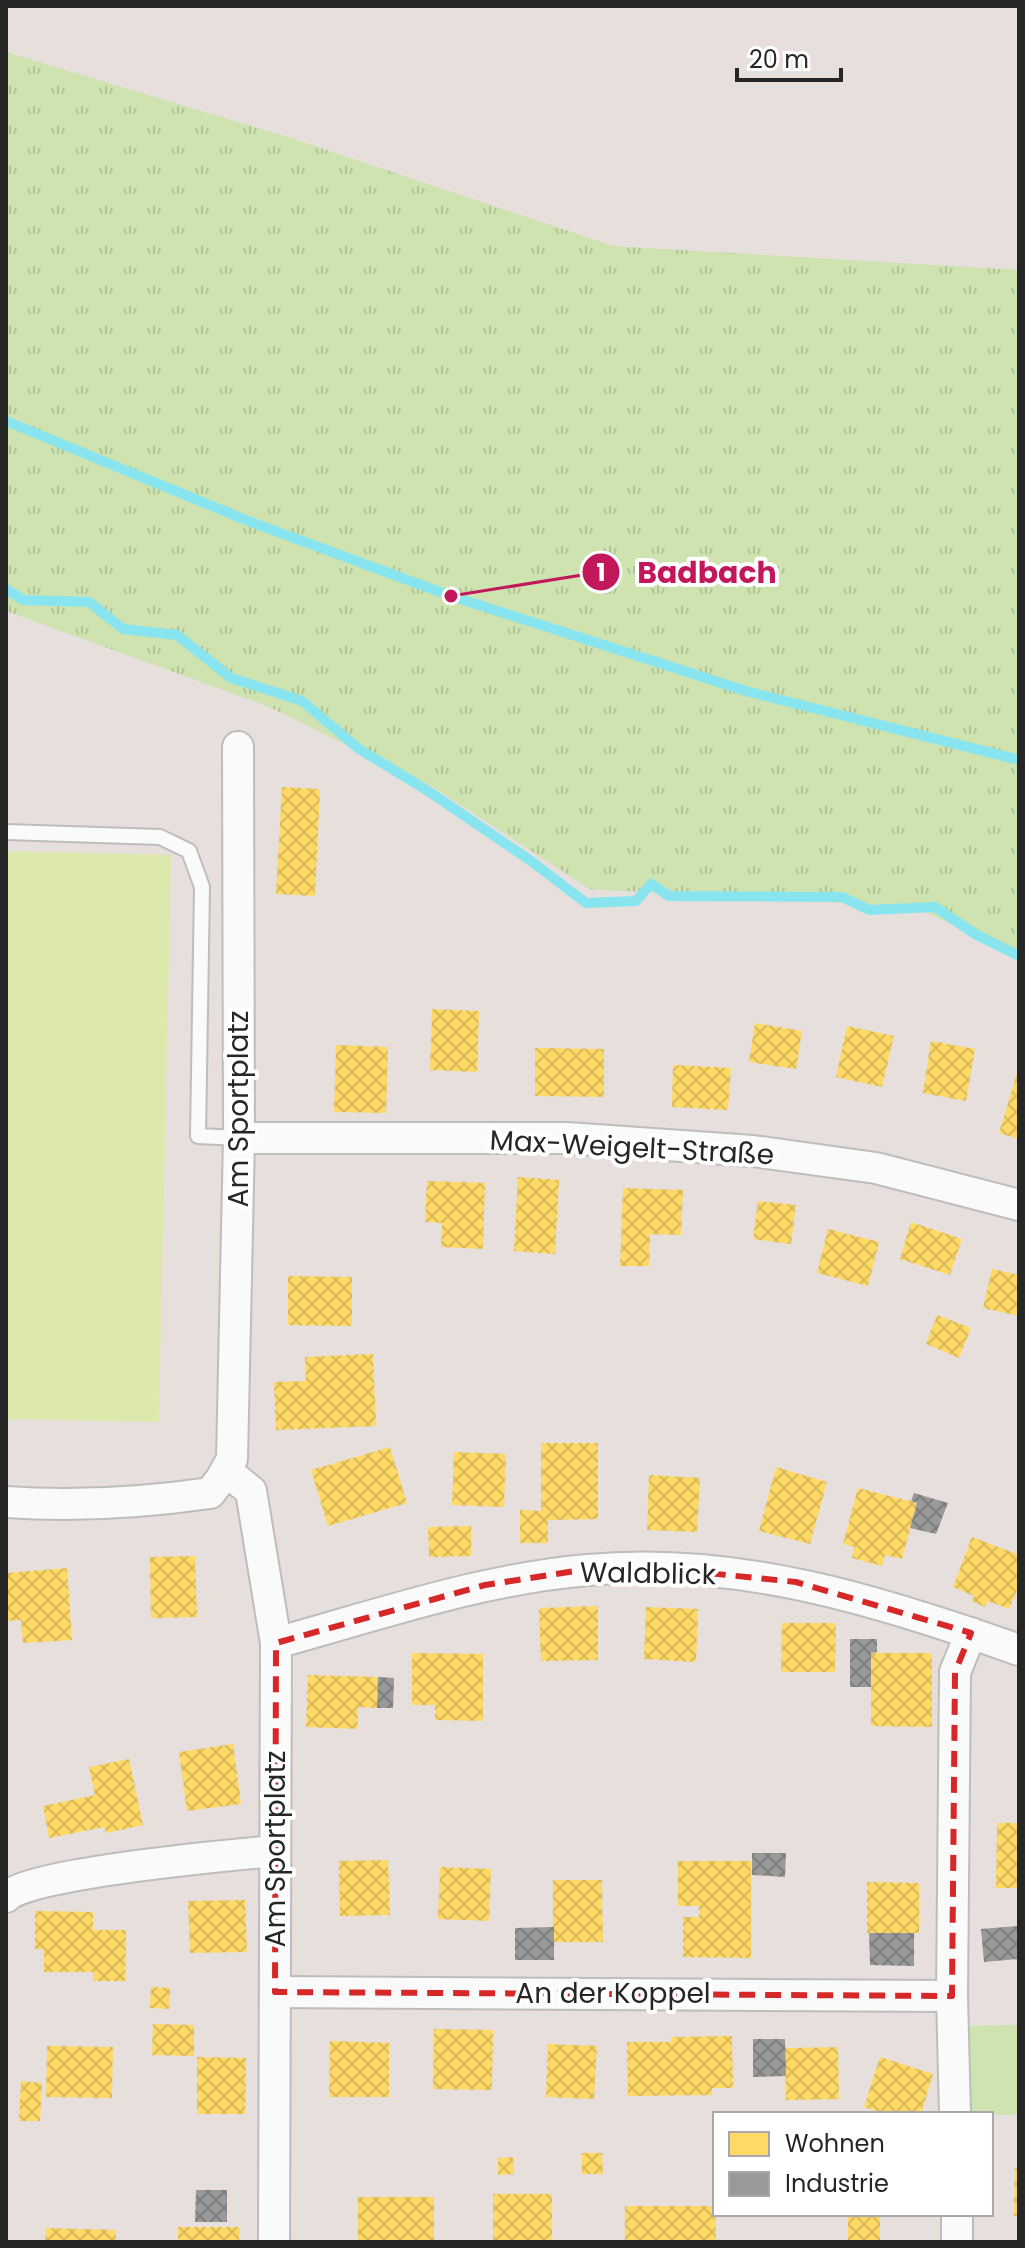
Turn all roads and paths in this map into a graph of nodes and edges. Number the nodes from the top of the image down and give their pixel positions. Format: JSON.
{"nodes":[{"id":1,"x":238,"y":747,"type":"dead end"},
{"id":2,"x":6,"y":832,"type":"edge"},
{"id":3,"x":239,"y":1138,"type":"junction"},
{"id":4,"x":1019,"y":1205,"type":"edge"},
{"id":5,"x":226,"y":1471,"type":"junction"},
{"id":6,"x":6,"y":1502,"type":"edge"},
{"id":7,"x":971,"y":1633,"type":"junction"},
{"id":8,"x":276,"y":1643,"type":"junction"},
{"id":9,"x":1019,"y":1650,"type":"edge"},
{"id":10,"x":275,"y":1851,"type":"junction"},
{"id":11,"x":6,"y":1897,"type":"edge"},
{"id":12,"x":275,"y":1992,"type":"junction"},
{"id":13,"x":952,"y":1996,"type":"junction"},
{"id":14,"x":955,"y":2112,"type":"edge"},
{"id":15,"x":957,"y":2216,"type":"edge"},
{"id":16,"x":274,"y":2242,"type":"edge"},
{"id":17,"x":957,"y":2242,"type":"edge"}],
"edges":[{"from":1,"to":3,"type":"street","name":"Am Sportplatz"},
{"from":2,"to":3,"type":"lane"},
{"from":3,"to":4,"type":"street","name":"Max-Weigelt-Straße"},
{"from":3,"to":5,"type":"street","name":"Am Sportplatz"},
{"from":5,"to":6,"type":"street"},
{"from":5,"to":8,"type":"street","name":"Am Sportplatz"},
{"from":7,"to":8,"type":"street","name":"Waldblick"},
{"from":7,"to":9,"type":"street","name":"Waldblick"},
{"from":7,"to":13,"type":"street"},
{"from":8,"to":10,"type":"street","name":"Am Sportplatz"},
{"from":10,"to":11,"type":"street"},
{"from":10,"to":12,"type":"street","name":"Am Sportplatz"},
{"from":12,"to":13,"type":"street","name":"An der Koppel"},
{"from":12,"to":16,"type":"street","name":"Am Sportplatz"},
{"from":13,"to":14,"type":"street"},
{"from":15,"to":17,"type":"street"}]}
